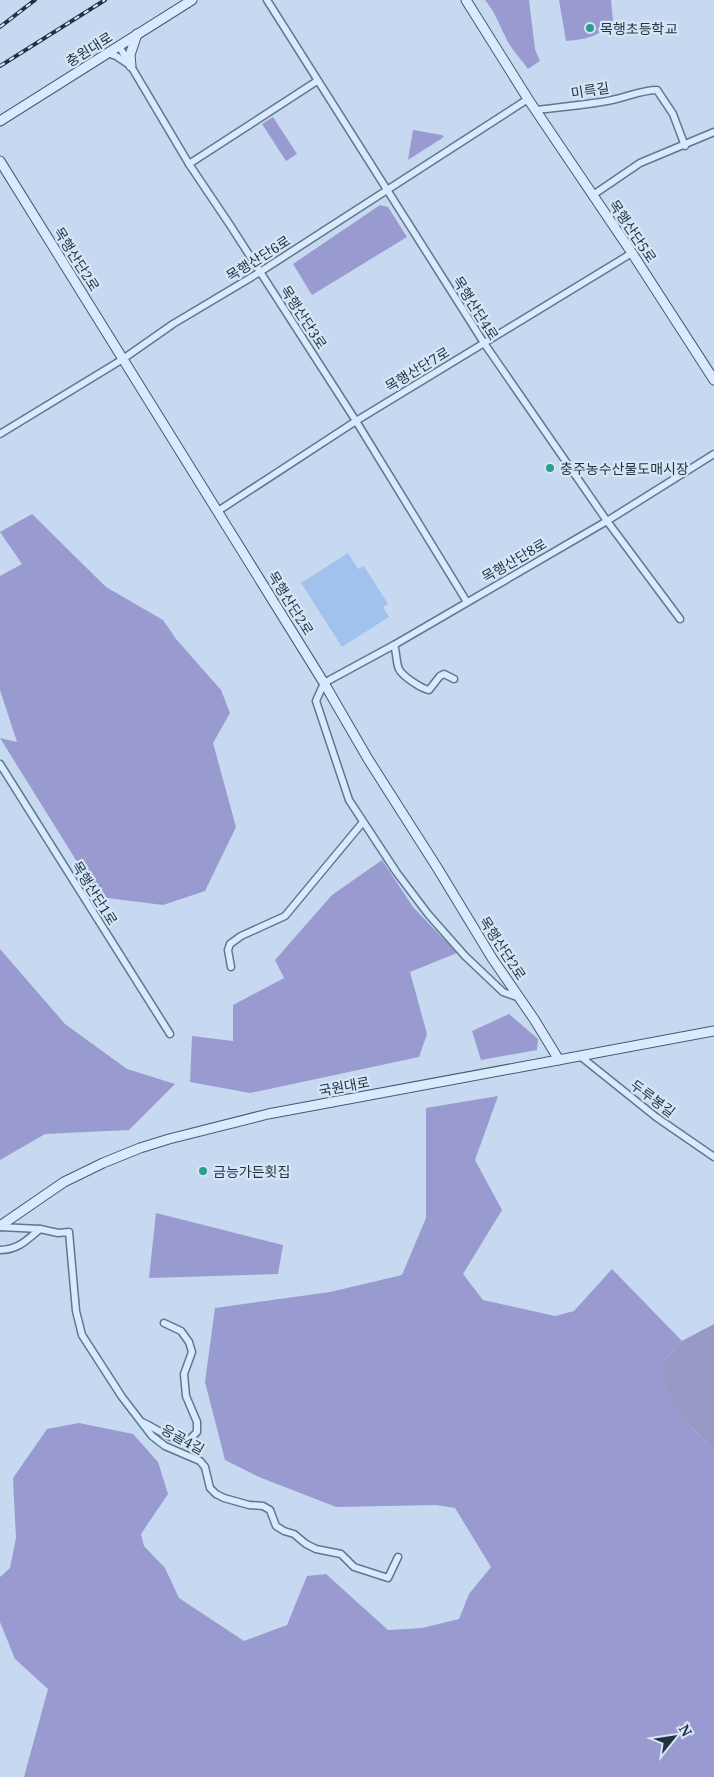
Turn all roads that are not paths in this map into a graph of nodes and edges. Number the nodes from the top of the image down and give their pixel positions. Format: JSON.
{"nodes":[{"id":1,"x":192,"y":0,"type":"edge"},
{"id":2,"x":267,"y":0,"type":"edge"},
{"id":3,"x":466,"y":0,"type":"edge"},
{"id":4,"x":137,"y":34,"type":"junction"},
{"id":5,"x":119,"y":46,"type":"junction"},
{"id":6,"x":107,"y":53,"type":"junction"},
{"id":7,"x":131,"y":66,"type":"junction"},
{"id":8,"x":317,"y":81,"type":"junction"},
{"id":9,"x":528,"y":99,"type":"junction"},
{"id":10,"x":535,"y":110,"type":"junction"},
{"id":11,"x":0,"y":121,"type":"edge"},
{"id":12,"x":714,"y":132,"type":"edge"},
{"id":13,"x":685,"y":146,"type":"junction"},
{"id":14,"x":0,"y":161,"type":"edge"},
{"id":15,"x":189,"y":164,"type":"junction"},
{"id":16,"x":387,"y":190,"type":"junction"},
{"id":17,"x":593,"y":195,"type":"junction"},
{"id":18,"x":632,"y":253,"type":"junction"},
{"id":19,"x":260,"y":272,"type":"junction"},
{"id":20,"x":484,"y":343,"type":"junction"},
{"id":21,"x":122,"y":360,"type":"junction"},
{"id":22,"x":714,"y":380,"type":"edge"},
{"id":23,"x":356,"y":422,"type":"junction"},
{"id":24,"x":0,"y":434,"type":"edge"},
{"id":25,"x":714,"y":454,"type":"edge"},
{"id":26,"x":218,"y":511,"type":"junction"},
{"id":27,"x":606,"y":521,"type":"junction"},
{"id":28,"x":467,"y":602,"type":"junction"},
{"id":29,"x":680,"y":619,"type":"dead end"},
{"id":30,"x":394,"y":645,"type":"junction"},
{"id":31,"x":454,"y":679,"type":"dead end"},
{"id":32,"x":324,"y":683,"type":"junction"},
{"id":33,"x":0,"y":764,"type":"edge"},
{"id":34,"x":363,"y":822,"type":"junction"},
{"id":35,"x":231,"y":967,"type":"dead end"},
{"id":36,"x":520,"y":998,"type":"junction"},
{"id":37,"x":714,"y":1031,"type":"edge"},
{"id":38,"x":170,"y":1034,"type":"dead end"},
{"id":39,"x":580,"y":1056,"type":"junction"},
{"id":40,"x":558,"y":1060,"type":"junction"},
{"id":41,"x":714,"y":1156,"type":"edge"},
{"id":42,"x":0,"y":1226,"type":"edge"},
{"id":43,"x":40,"y":1229,"type":"junction"},
{"id":44,"x":0,"y":1250,"type":"edge"},
{"id":45,"x":164,"y":1323,"type":"dead end"},
{"id":46,"x":141,"y":1422,"type":"junction"},
{"id":47,"x":398,"y":1557,"type":"dead end"}],
"edges":[{"from":1,"to":4,"type":"street","name":"충원대로"},
{"from":2,"to":8,"type":"street","name":"목행산단4로"},
{"from":3,"to":9,"type":"street","name":"목행산단5로"},
{"from":4,"to":5,"type":"street","name":"충원대로"},
{"from":4,"to":7,"type":"street"},
{"from":5,"to":6,"type":"street","name":"충원대로"},
{"from":5,"to":7,"type":"street","name":"목행산단3로"},
{"from":6,"to":7,"type":"street"},
{"from":6,"to":11,"type":"street","name":"충원대로"},
{"from":7,"to":15,"type":"street","name":"목행산단3로"},
{"from":8,"to":15,"type":"street"},
{"from":8,"to":16,"type":"street","name":"목행산단4로"},
{"from":9,"to":10,"type":"street","name":"목행산단5로"},
{"from":9,"to":16,"type":"street","name":"목행산단6로"},
{"from":10,"to":13,"type":"street","name":"미륵길"},
{"from":10,"to":17,"type":"street","name":"목행산단5로"},
{"from":12,"to":13,"type":"street"},
{"from":13,"to":17,"type":"street"},
{"from":14,"to":21,"type":"street","name":"목행산단2로"},
{"from":15,"to":19,"type":"street","name":"목행산단3로"},
{"from":16,"to":19,"type":"street","name":"목행산단6로"},
{"from":16,"to":20,"type":"street","name":"목행산단4로"},
{"from":17,"to":18,"type":"street","name":"목행산단5로"},
{"from":18,"to":20,"type":"street","name":"목행산단7로"},
{"from":18,"to":22,"type":"street","name":"목행산단5로"},
{"from":19,"to":21,"type":"street","name":"목행산단6로"},
{"from":19,"to":23,"type":"street","name":"목행산단3로"},
{"from":20,"to":23,"type":"street","name":"목행산단7로"},
{"from":20,"to":27,"type":"street","name":"목행산단4로"},
{"from":21,"to":24,"type":"street","name":"목행산단6로"},
{"from":21,"to":26,"type":"street","name":"목행산단2로"},
{"from":23,"to":26,"type":"street","name":"목행산단7로"},
{"from":23,"to":28,"type":"street","name":"목행산단3로"},
{"from":25,"to":27,"type":"street","name":"목행산단8로"},
{"from":26,"to":32,"type":"street","name":"목행산단2로"},
{"from":27,"to":28,"type":"street","name":"목행산단8로"},
{"from":27,"to":29,"type":"street","name":"목행산단4로"},
{"from":28,"to":30,"type":"street","name":"목행산단8로"},
{"from":30,"to":31,"type":"street"},
{"from":30,"to":32,"type":"street","name":"목행산단8로"},
{"from":32,"to":34,"type":"street"},
{"from":32,"to":36,"type":"street","name":"목행산단2로"},
{"from":33,"to":38,"type":"street","name":"목행산단1로"},
{"from":34,"to":35,"type":"street"},
{"from":34,"to":36,"type":"street"},
{"from":36,"to":40,"type":"street","name":"목행산단2로"},
{"from":37,"to":39,"type":"street","name":"국원대로"},
{"from":39,"to":40,"type":"street","name":"국원대로"},
{"from":39,"to":41,"type":"street","name":"두루봉길"},
{"from":40,"to":42,"type":"street","name":"국원대로"},
{"from":42,"to":43,"type":"street","name":"응골4길"},
{"from":43,"to":44,"type":"street"},
{"from":43,"to":46,"type":"street","name":"응골4길"},
{"from":45,"to":46,"type":"street","name":"응골4길"},
{"from":46,"to":47,"type":"street","name":"응골4길"}]}
